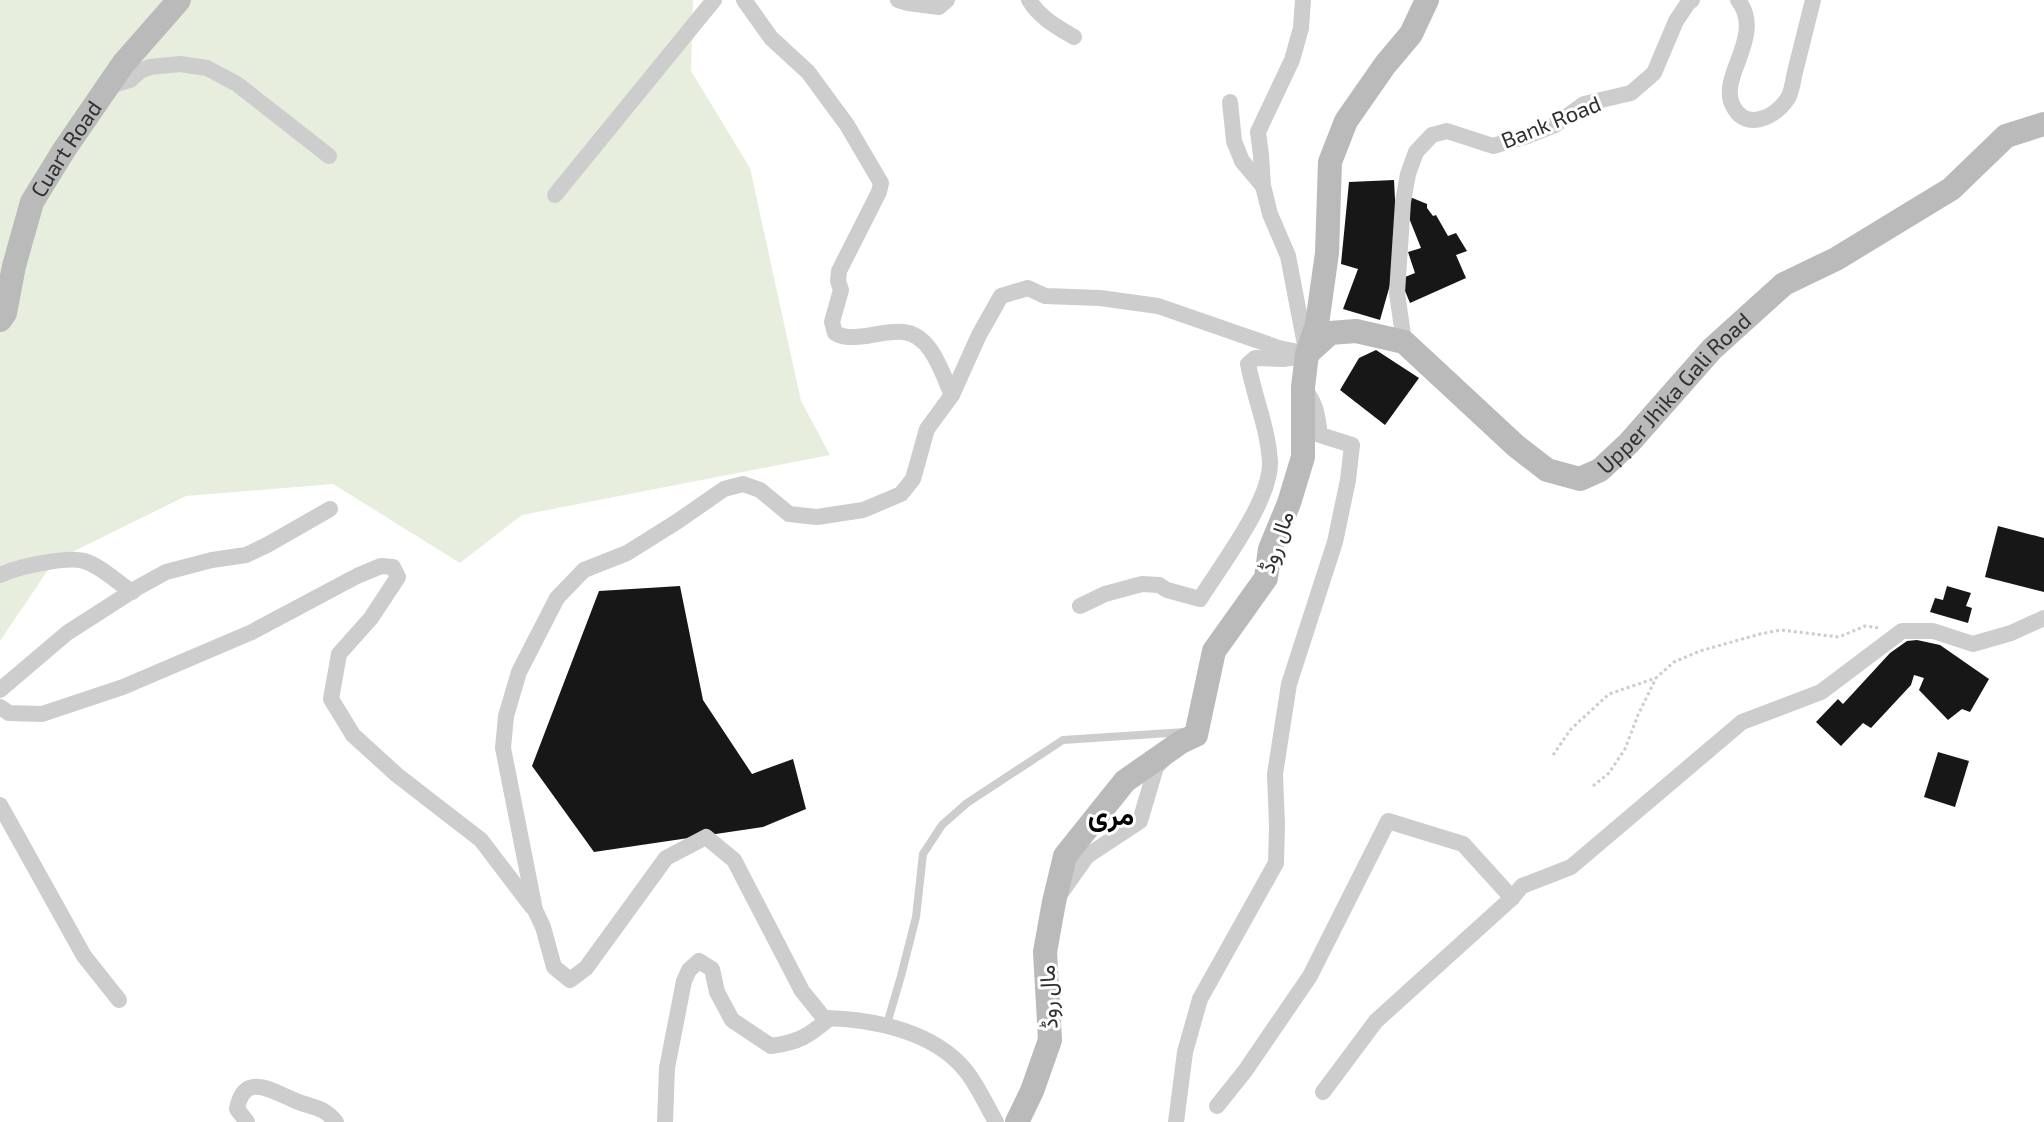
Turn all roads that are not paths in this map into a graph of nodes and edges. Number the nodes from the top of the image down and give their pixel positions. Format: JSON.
{"nodes":[{"id":1,"x":179,"y":0,"type":"edge"},
{"id":2,"x":714,"y":0,"type":"edge"},
{"id":3,"x":744,"y":0,"type":"edge"},
{"id":4,"x":898,"y":0,"type":"edge"},
{"id":5,"x":947,"y":0,"type":"edge"},
{"id":6,"x":1029,"y":0,"type":"edge"},
{"id":7,"x":1303,"y":0,"type":"edge"},
{"id":8,"x":1427,"y":0,"type":"edge"},
{"id":9,"x":1692,"y":0,"type":"edge"},
{"id":10,"x":1738,"y":0,"type":"edge"},
{"id":11,"x":1813,"y":0,"type":"edge"},
{"id":12,"x":1074,"y":37,"type":"dead end"},
{"id":13,"x":108,"y":87,"type":"junction"},
{"id":14,"x":1230,"y":102,"type":"dead end"},
{"id":15,"x":2044,"y":124,"type":"edge"},
{"id":16,"x":329,"y":156,"type":"dead end"},
{"id":17,"x":1263,"y":186,"type":"junction"},
{"id":18,"x":555,"y":195,"type":"dead end"},
{"id":19,"x":0,"y":320,"type":"edge"},
{"id":20,"x":1404,"y":342,"type":"junction"},
{"id":21,"x":1307,"y":354,"type":"junction"},
{"id":22,"x":1303,"y":387,"type":"junction"},
{"id":23,"x":952,"y":395,"type":"junction"},
{"id":24,"x":330,"y":509,"type":"dead end"},
{"id":25,"x":0,"y":575,"type":"edge"},
{"id":26,"x":132,"y":592,"type":"junction"},
{"id":27,"x":1080,"y":606,"type":"dead end"},
{"id":28,"x":2044,"y":618,"type":"edge"},
{"id":29,"x":0,"y":690,"type":"edge"},
{"id":30,"x":0,"y":707,"type":"edge"},
{"id":31,"x":1189,"y":739,"type":"junction"},
{"id":32,"x":0,"y":805,"type":"edge"},
{"id":33,"x":1512,"y":898,"type":"junction"},
{"id":34,"x":1054,"y":902,"type":"junction"},
{"id":35,"x":535,"y":910,"type":"junction"},
{"id":36,"x":119,"y":1000,"type":"dead end"},
{"id":37,"x":830,"y":1018,"type":"junction"},
{"id":38,"x":886,"y":1024,"type":"junction"},
{"id":39,"x":1323,"y":1092,"type":"dead end"},
{"id":40,"x":1217,"y":1106,"type":"dead end"},
{"id":41,"x":247,"y":1122,"type":"edge"},
{"id":42,"x":336,"y":1122,"type":"edge"},
{"id":43,"x":664,"y":1122,"type":"edge"},
{"id":44,"x":996,"y":1122,"type":"edge"},
{"id":45,"x":1017,"y":1122,"type":"edge"},
{"id":46,"x":1176,"y":1122,"type":"edge"}],
"edges":[{"from":1,"to":13,"type":"main road","name":"Cuart Road"},
{"from":2,"to":18,"type":"street"},
{"from":3,"to":23,"type":"street"},
{"from":4,"to":5,"type":"street"},
{"from":6,"to":12,"type":"street"},
{"from":7,"to":17,"type":"street"},
{"from":8,"to":21,"type":"main road","name":"مال روڈ"},
{"from":9,"to":20,"type":"street","name":"Bank Road"},
{"from":10,"to":11,"type":"street"},
{"from":13,"to":16,"type":"street"},
{"from":13,"to":19,"type":"main road","name":"Cuart Road"},
{"from":14,"to":17,"type":"street"},
{"from":15,"to":20,"type":"main road","name":"Upper Jhika Gali Road"},
{"from":17,"to":21,"type":"street"},
{"from":20,"to":21,"type":"main road","name":"Upper Jhika Gali Road"},
{"from":21,"to":22,"type":"main road","name":"مال روڈ"},
{"from":21,"to":23,"type":"street"},
{"from":21,"to":27,"type":"street"},
{"from":22,"to":31,"type":"main road","name":"مال روڈ"},
{"from":22,"to":46,"type":"street"},
{"from":23,"to":35,"type":"street"},
{"from":24,"to":26,"type":"street"},
{"from":25,"to":26,"type":"street"},
{"from":26,"to":29,"type":"street"},
{"from":28,"to":33,"type":"street"},
{"from":30,"to":35,"type":"street"},
{"from":31,"to":34,"type":"street","name":"مال روڈ"},
{"from":31,"to":34,"type":"main road","name":"مال روڈ"},
{"from":31,"to":38,"type":"lane"},
{"from":32,"to":36,"type":"street"},
{"from":33,"to":39,"type":"street"},
{"from":33,"to":40,"type":"street"},
{"from":34,"to":45,"type":"main road","name":"مال روڈ"},
{"from":35,"to":37,"type":"street"},
{"from":37,"to":38,"type":"street"},
{"from":37,"to":43,"type":"street"},
{"from":38,"to":44,"type":"street"},
{"from":41,"to":42,"type":"street"}]}
